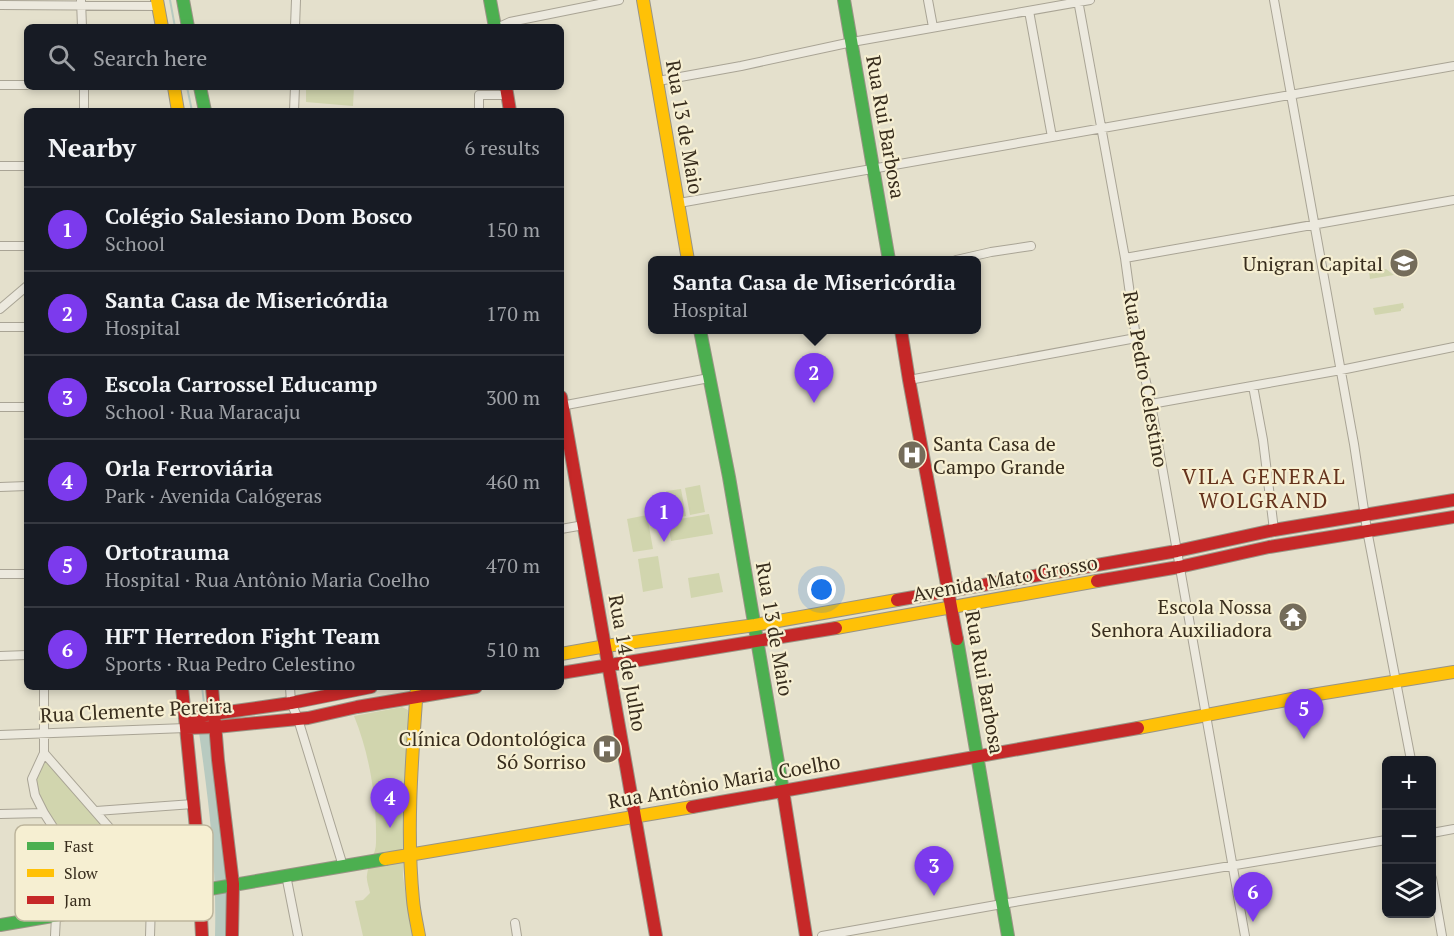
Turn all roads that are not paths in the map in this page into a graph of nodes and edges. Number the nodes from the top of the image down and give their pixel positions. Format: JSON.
{"nodes":[{"id":1,"x":183,"y":0,"type":"edge"},
{"id":2,"x":296,"y":0,"type":"edge"},
{"id":3,"x":490,"y":0,"type":"edge"},
{"id":4,"x":619,"y":0,"type":"edge"},
{"id":5,"x":643,"y":0,"type":"edge"},
{"id":6,"x":844,"y":0,"type":"edge"},
{"id":7,"x":928,"y":0,"type":"edge"},
{"id":8,"x":1090,"y":0,"type":"edge"},
{"id":9,"x":1274,"y":0,"type":"edge"},
{"id":10,"x":1078,"y":1,"type":"edge"},
{"id":11,"x":81,"y":2,"type":"edge"},
{"id":12,"x":157,"y":3,"type":"edge"},
{"id":13,"x":0,"y":5,"type":"edge"},
{"id":14,"x":1029,"y":11,"type":"junction"},
{"id":15,"x":82,"y":24,"type":"edge"},
{"id":16,"x":161,"y":24,"type":"edge"},
{"id":17,"x":187,"y":24,"type":"edge"},
{"id":18,"x":295,"y":24,"type":"edge"},
{"id":19,"x":496,"y":24,"type":"edge"},
{"id":20,"x":504,"y":24,"type":"edge"},
{"id":21,"x":933,"y":27,"type":"junction"},
{"id":22,"x":852,"y":42,"type":"junction"},
{"id":23,"x":1454,"y":66,"type":"edge"},
{"id":24,"x":658,"y":81,"type":"junction"},
{"id":25,"x":0,"y":85,"type":"edge"},
{"id":26,"x":24,"y":85,"type":"edge"},
{"id":27,"x":84,"y":90,"type":"edge"},
{"id":28,"x":174,"y":90,"type":"edge"},
{"id":29,"x":201,"y":90,"type":"edge"},
{"id":30,"x":295,"y":90,"type":"edge"},
{"id":31,"x":506,"y":91,"type":"edge"},
{"id":32,"x":1292,"y":95,"type":"junction"},
{"id":33,"x":84,"y":108,"type":"edge"},
{"id":34,"x":178,"y":108,"type":"edge"},
{"id":35,"x":204,"y":108,"type":"edge"},
{"id":36,"x":294,"y":108,"type":"edge"},
{"id":37,"x":479,"y":108,"type":"edge"},
{"id":38,"x":509,"y":108,"type":"edge"},
{"id":39,"x":1102,"y":128,"type":"junction"},
{"id":40,"x":1052,"y":137,"type":"junction"},
{"id":41,"x":0,"y":166,"type":"edge"},
{"id":42,"x":24,"y":166,"type":"edge"},
{"id":43,"x":873,"y":168,"type":"junction"},
{"id":44,"x":1454,"y":200,"type":"edge"},
{"id":45,"x":679,"y":203,"type":"junction"},
{"id":46,"x":1316,"y":224,"type":"junction"},
{"id":47,"x":0,"y":246,"type":"edge"},
{"id":48,"x":24,"y":246,"type":"edge"},
{"id":49,"x":1031,"y":246,"type":"dead end"},
{"id":50,"x":687,"y":256,"type":"edge"},
{"id":51,"x":888,"y":256,"type":"edge"},
{"id":52,"x":975,"y":256,"type":"edge"},
{"id":53,"x":1125,"y":258,"type":"junction"},
{"id":54,"x":24,"y":289,"type":"edge"},
{"id":55,"x":0,"y":309,"type":"edge"},
{"id":56,"x":0,"y":327,"type":"edge"},
{"id":57,"x":24,"y":327,"type":"edge"},
{"id":58,"x":701,"y":334,"type":"edge"},
{"id":59,"x":902,"y":334,"type":"edge"},
{"id":60,"x":1136,"y":338,"type":"junction"},
{"id":61,"x":1454,"y":347,"type":"edge"},
{"id":62,"x":1341,"y":370,"type":"junction"},
{"id":63,"x":709,"y":378,"type":"junction"},
{"id":64,"x":909,"y":380,"type":"junction"},
{"id":65,"x":1253,"y":386,"type":"junction"},
{"id":66,"x":564,"y":403,"type":"edge"},
{"id":67,"x":1151,"y":404,"type":"junction"},
{"id":68,"x":0,"y":407,"type":"edge"},
{"id":69,"x":24,"y":407,"type":"edge"},
{"id":70,"x":564,"y":414,"type":"edge"},
{"id":71,"x":24,"y":486,"type":"edge"},
{"id":72,"x":0,"y":487,"type":"edge"},
{"id":73,"x":1454,"y":500,"type":"edge"},
{"id":74,"x":1366,"y":514,"type":"junction"},
{"id":75,"x":1454,"y":517,"type":"edge"},
{"id":76,"x":584,"y":525,"type":"junction"},
{"id":77,"x":564,"y":528,"type":"edge"},
{"id":78,"x":1274,"y":530,"type":"junction"},
{"id":79,"x":1367,"y":530,"type":"junction"},
{"id":80,"x":1269,"y":547,"type":"junction"},
{"id":81,"x":1176,"y":551,"type":"junction"},
{"id":82,"x":1179,"y":567,"type":"junction"},
{"id":83,"x":0,"y":574,"type":"edge"},
{"id":84,"x":24,"y":574,"type":"edge"},
{"id":85,"x":949,"y":591,"type":"junction"},
{"id":86,"x":952,"y":607,"type":"junction"},
{"id":87,"x":755,"y":625,"type":"junction"},
{"id":88,"x":758,"y":641,"type":"junction"},
{"id":89,"x":606,"y":646,"type":"junction"},
{"id":90,"x":564,"y":653,"type":"edge"},
{"id":91,"x":24,"y":655,"type":"edge"},
{"id":92,"x":0,"y":656,"type":"edge"},
{"id":93,"x":608,"y":664,"type":"junction"},
{"id":94,"x":564,"y":672,"type":"edge"},
{"id":95,"x":1454,"y":672,"type":"edge"},
{"id":96,"x":1397,"y":682,"type":"junction"},
{"id":97,"x":44,"y":690,"type":"edge"},
{"id":98,"x":183,"y":690,"type":"edge"},
{"id":99,"x":212,"y":690,"type":"edge"},
{"id":100,"x":290,"y":690,"type":"edge"},
{"id":101,"x":354,"y":690,"type":"edge"},
{"id":102,"x":441,"y":690,"type":"edge"},
{"id":103,"x":417,"y":692,"type":"edge"},
{"id":104,"x":291,"y":703,"type":"junction"},
{"id":105,"x":1206,"y":716,"type":"junction"},
{"id":106,"x":297,"y":718,"type":"junction"},
{"id":107,"x":210,"y":721,"type":"junction"},
{"id":108,"x":189,"y":723,"type":"junction"},
{"id":109,"x":44,"y":733,"type":"junction"},
{"id":110,"x":0,"y":735,"type":"edge"},
{"id":111,"x":44,"y":753,"type":"junction"},
{"id":112,"x":978,"y":756,"type":"junction"},
{"id":113,"x":1410,"y":756,"type":"edge"},
{"id":114,"x":783,"y":791,"type":"junction"},
{"id":115,"x":193,"y":804,"type":"junction"},
{"id":116,"x":96,"y":811,"type":"junction"},
{"id":117,"x":44,"y":813,"type":"junction"},
{"id":118,"x":0,"y":814,"type":"edge"},
{"id":119,"x":635,"y":818,"type":"junction"},
{"id":120,"x":52,"y":825,"type":"edge"},
{"id":121,"x":108,"y":825,"type":"edge"},
{"id":122,"x":196,"y":825,"type":"edge"},
{"id":123,"x":1454,"y":829,"type":"edge"},
{"id":124,"x":1436,"y":832,"type":"edge"},
{"id":125,"x":1382,"y":841,"type":"edge"},
{"id":126,"x":410,"y":855,"type":"junction"},
{"id":127,"x":343,"y":866,"type":"junction"},
{"id":128,"x":1233,"y":866,"type":"junction"},
{"id":129,"x":286,"y":875,"type":"junction"},
{"id":130,"x":228,"y":885,"type":"junction"},
{"id":131,"x":213,"y":888,"type":"edge"},
{"id":132,"x":1002,"y":904,"type":"junction"},
{"id":133,"x":1436,"y":904,"type":"edge"},
{"id":134,"x":25,"y":921,"type":"edge"},
{"id":135,"x":56,"y":921,"type":"edge"},
{"id":136,"x":150,"y":921,"type":"edge"},
{"id":137,"x":203,"y":921,"type":"edge"},
{"id":138,"x":515,"y":923,"type":"dead end"},
{"id":139,"x":0,"y":925,"type":"edge"},
{"id":140,"x":55,"y":936,"type":"edge"},
{"id":141,"x":150,"y":936,"type":"edge"},
{"id":142,"x":202,"y":936,"type":"edge"},
{"id":143,"x":232,"y":936,"type":"edge"},
{"id":144,"x":298,"y":936,"type":"edge"},
{"id":145,"x":419,"y":936,"type":"edge"},
{"id":146,"x":517,"y":936,"type":"edge"},
{"id":147,"x":656,"y":936,"type":"edge"},
{"id":148,"x":806,"y":936,"type":"edge"},
{"id":149,"x":822,"y":936,"type":"edge"},
{"id":150,"x":1008,"y":936,"type":"edge"},
{"id":151,"x":1245,"y":936,"type":"edge"},
{"id":152,"x":1442,"y":936,"type":"edge"}],
"edges":[{"from":1,"to":17,"type":"street"},
{"from":2,"to":18,"type":"street"},
{"from":3,"to":19,"type":"street"},
{"from":4,"to":20,"type":"street"},
{"from":5,"to":24,"type":"street","name":"Rua 13 de Maio"},
{"from":6,"to":22,"type":"street","name":"Rua Rui Barbosa"},
{"from":7,"to":21,"type":"street"},
{"from":8,"to":10,"type":"street"},
{"from":9,"to":32,"type":"street"},
{"from":10,"to":14,"type":"street"},
{"from":10,"to":39,"type":"street","name":"Rua Pedro Celestino"},
{"from":11,"to":12,"type":"street"},
{"from":11,"to":13,"type":"street"},
{"from":11,"to":15,"type":"street"},
{"from":12,"to":16,"type":"street"},
{"from":14,"to":21,"type":"street"},
{"from":14,"to":40,"type":"street"},
{"from":21,"to":22,"type":"street"},
{"from":22,"to":24,"type":"street"},
{"from":22,"to":43,"type":"street","name":"Rua Rui Barbosa"},
{"from":23,"to":32,"type":"street"},
{"from":24,"to":45,"type":"street","name":"Rua 13 de Maio"},
{"from":25,"to":26,"type":"street"},
{"from":27,"to":33,"type":"street"},
{"from":28,"to":34,"type":"street"},
{"from":29,"to":35,"type":"street"},
{"from":30,"to":36,"type":"street"},
{"from":31,"to":37,"type":"street"},
{"from":31,"to":38,"type":"street"},
{"from":32,"to":39,"type":"street"},
{"from":32,"to":46,"type":"street"},
{"from":39,"to":40,"type":"street"},
{"from":39,"to":53,"type":"street","name":"Rua Pedro Celestino"},
{"from":40,"to":43,"type":"street"},
{"from":41,"to":42,"type":"street"},
{"from":43,"to":45,"type":"street"},
{"from":43,"to":51,"type":"street","name":"Rua Rui Barbosa"},
{"from":44,"to":46,"type":"street"},
{"from":45,"to":50,"type":"street","name":"Rua 13 de Maio"},
{"from":46,"to":53,"type":"street"},
{"from":46,"to":62,"type":"street"},
{"from":47,"to":48,"type":"street"},
{"from":49,"to":52,"type":"street"},
{"from":53,"to":60,"type":"street","name":"Rua Pedro Celestino"},
{"from":54,"to":55,"type":"street"},
{"from":56,"to":57,"type":"street"},
{"from":58,"to":63,"type":"street","name":"Rua 13 de Maio"},
{"from":59,"to":64,"type":"street","name":"Rua Rui Barbosa"},
{"from":60,"to":64,"type":"street"},
{"from":60,"to":67,"type":"street","name":"Rua Pedro Celestino"},
{"from":61,"to":62,"type":"street"},
{"from":62,"to":65,"type":"street"},
{"from":62,"to":74,"type":"street"},
{"from":63,"to":66,"type":"street"},
{"from":63,"to":87,"type":"street","name":"Rua 13 de Maio"},
{"from":64,"to":85,"type":"street","name":"Rua Rui Barbosa"},
{"from":65,"to":67,"type":"street"},
{"from":65,"to":78,"type":"street"},
{"from":67,"to":81,"type":"street","name":"Rua Pedro Celestino"},
{"from":68,"to":69,"type":"street"},
{"from":70,"to":76,"type":"street","name":"Rua 14 de Julho"},
{"from":71,"to":72,"type":"street"},
{"from":73,"to":74,"type":"street","name":"Avenida Mato Grosso"},
{"from":74,"to":78,"type":"street","name":"Avenida Mato Grosso"},
{"from":74,"to":79,"type":"street"},
{"from":75,"to":79,"type":"street","name":"Avenida Mato Grosso"},
{"from":76,"to":77,"type":"street"},
{"from":76,"to":89,"type":"street","name":"Rua 14 de Julho"},
{"from":78,"to":80,"type":"street"},
{"from":78,"to":81,"type":"street","name":"Avenida Mato Grosso"},
{"from":79,"to":80,"type":"street","name":"Avenida Mato Grosso"},
{"from":79,"to":96,"type":"street"},
{"from":80,"to":82,"type":"street","name":"Avenida Mato Grosso"},
{"from":81,"to":82,"type":"street","name":"Rua Pedro Celestino"},
{"from":81,"to":85,"type":"street","name":"Avenida Mato Grosso"},
{"from":82,"to":86,"type":"street","name":"Avenida Mato Grosso"},
{"from":82,"to":105,"type":"street","name":"Rua Pedro Celestino"},
{"from":83,"to":84,"type":"street"},
{"from":85,"to":86,"type":"street","name":"Rua Rui Barbosa"},
{"from":85,"to":87,"type":"street","name":"Avenida Mato Grosso"},
{"from":86,"to":88,"type":"street","name":"Avenida Mato Grosso"},
{"from":86,"to":112,"type":"street","name":"Rua Rui Barbosa"},
{"from":87,"to":88,"type":"street","name":"Rua 13 de Maio"},
{"from":87,"to":89,"type":"street","name":"Avenida Mato Grosso"},
{"from":88,"to":93,"type":"street","name":"Avenida Mato Grosso"},
{"from":88,"to":114,"type":"street","name":"Rua 13 de Maio"},
{"from":89,"to":90,"type":"street","name":"Avenida Mato Grosso"},
{"from":89,"to":93,"type":"street","name":"Rua 14 de Julho"},
{"from":91,"to":92,"type":"street"},
{"from":93,"to":94,"type":"street","name":"Avenida Mato Grosso"},
{"from":93,"to":119,"type":"street","name":"Rua 14 de Julho"},
{"from":95,"to":96,"type":"street","name":"Rua Antônio Maria Coelho"},
{"from":96,"to":105,"type":"street","name":"Rua Antônio Maria Coelho"},
{"from":96,"to":113,"type":"street"},
{"from":97,"to":109,"type":"street"},
{"from":98,"to":108,"type":"street"},
{"from":99,"to":107,"type":"street"},
{"from":100,"to":104,"type":"street"},
{"from":101,"to":104,"type":"street","name":"Rua Clemente Pereira"},
{"from":102,"to":103,"type":"street"},
{"from":103,"to":106,"type":"street","name":"Rua Clemente Pereira"},
{"from":103,"to":126,"type":"street"},
{"from":104,"to":106,"type":"street"},
{"from":104,"to":107,"type":"street","name":"Rua Clemente Pereira"},
{"from":105,"to":112,"type":"street","name":"Rua Antônio Maria Coelho"},
{"from":105,"to":128,"type":"street","name":"Rua Pedro Celestino"},
{"from":106,"to":107,"type":"street","name":"Rua Clemente Pereira"},
{"from":106,"to":127,"type":"street"},
{"from":107,"to":108,"type":"street","name":"Rua Clemente Pereira"},
{"from":107,"to":130,"type":"street"},
{"from":108,"to":109,"type":"street","name":"Rua Clemente Pereira"},
{"from":108,"to":115,"type":"street"},
{"from":109,"to":110,"type":"street","name":"Rua Clemente Pereira"},
{"from":109,"to":111,"type":"street"},
{"from":111,"to":116,"type":"street"},
{"from":111,"to":117,"type":"street"},
{"from":112,"to":114,"type":"street","name":"Rua Antônio Maria Coelho"},
{"from":112,"to":132,"type":"street","name":"Rua Rui Barbosa"},
{"from":114,"to":119,"type":"street","name":"Rua Antônio Maria Coelho"},
{"from":114,"to":148,"type":"street","name":"Rua 13 de Maio"},
{"from":115,"to":116,"type":"street"},
{"from":115,"to":122,"type":"street"},
{"from":116,"to":121,"type":"street"},
{"from":117,"to":118,"type":"street"},
{"from":117,"to":120,"type":"street"},
{"from":119,"to":126,"type":"street","name":"Rua Antônio Maria Coelho"},
{"from":119,"to":147,"type":"street","name":"Rua 14 de Julho"},
{"from":123,"to":124,"type":"street"},
{"from":125,"to":128,"type":"street"},
{"from":126,"to":127,"type":"street","name":"Rua Antônio Maria Coelho"},
{"from":126,"to":145,"type":"street"},
{"from":127,"to":129,"type":"street","name":"Rua Antônio Maria Coelho"},
{"from":128,"to":132,"type":"street"},
{"from":128,"to":151,"type":"street","name":"Rua Pedro Celestino"},
{"from":129,"to":130,"type":"street","name":"Rua Antônio Maria Coelho"},
{"from":129,"to":144,"type":"street"},
{"from":130,"to":131,"type":"street","name":"Rua Antônio Maria Coelho"},
{"from":130,"to":143,"type":"street"},
{"from":132,"to":149,"type":"street"},
{"from":132,"to":150,"type":"street","name":"Rua Rui Barbosa"},
{"from":133,"to":152,"type":"street"},
{"from":134,"to":139,"type":"street","name":"Rua Antônio Maria Coelho"},
{"from":135,"to":140,"type":"street"},
{"from":136,"to":141,"type":"street"},
{"from":137,"to":142,"type":"street"},
{"from":138,"to":146,"type":"street"}]}
